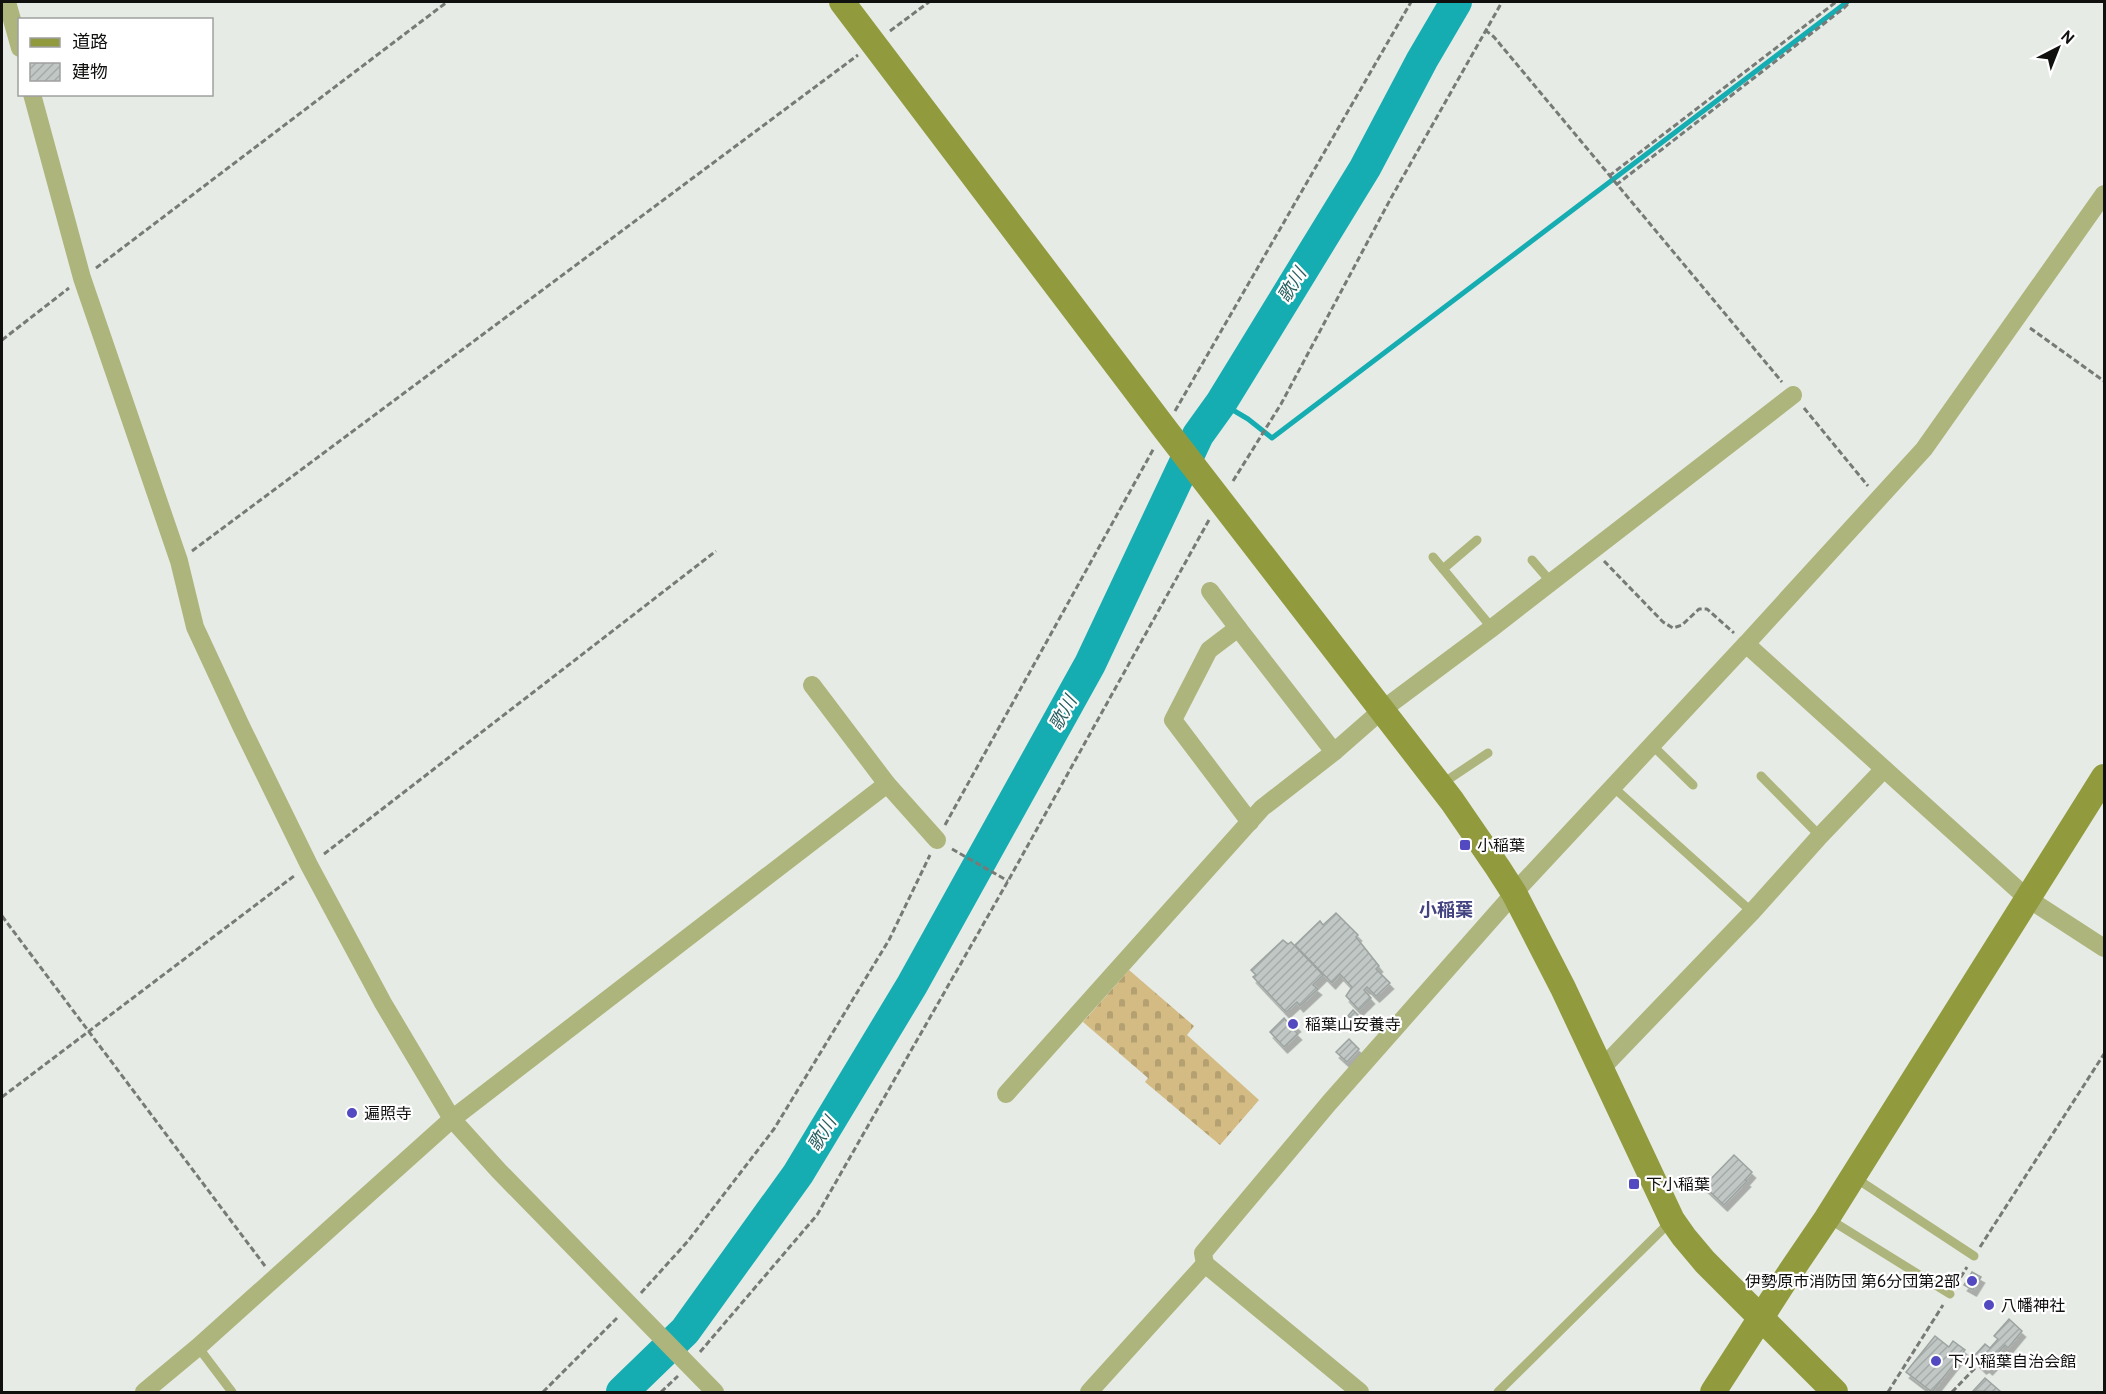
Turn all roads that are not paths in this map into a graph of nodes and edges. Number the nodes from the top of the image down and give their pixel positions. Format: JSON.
{"nodes":[{"id":1,"x":7,"y":2,"type":"edge"},
{"id":2,"x":842,"y":2,"type":"edge"},
{"id":3,"x":18,"y":41,"type":"edge"},
{"id":4,"x":33,"y":96,"type":"edge"},
{"id":5,"x":2104,"y":194,"type":"edge"},
{"id":6,"x":1793,"y":394,"type":"road end"},
{"id":7,"x":1478,"y":540,"type":"dead end"},
{"id":8,"x":1433,"y":557,"type":"dead end"},
{"id":9,"x":1532,"y":560,"type":"dead end"},
{"id":10,"x":1443,"y":569,"type":"junction"},
{"id":11,"x":1551,"y":582,"type":"junction"},
{"id":12,"x":1210,"y":591,"type":"dead end"},
{"id":13,"x":1238,"y":628,"type":"junction"},
{"id":14,"x":1492,"y":628,"type":"junction"},
{"id":15,"x":1746,"y":644,"type":"junction"},
{"id":16,"x":812,"y":685,"type":"dead end"},
{"id":17,"x":1382,"y":710,"type":"junction"},
{"id":18,"x":1653,"y":746,"type":"junction"},
{"id":19,"x":1334,"y":752,"type":"junction"},
{"id":20,"x":1488,"y":753,"type":"dead end"},
{"id":21,"x":1884,"y":769,"type":"junction"},
{"id":22,"x":1761,"y":776,"type":"dead end"},
{"id":23,"x":2104,"y":777,"type":"edge"},
{"id":24,"x":887,"y":784,"type":"junction"},
{"id":25,"x":1440,"y":785,"type":"junction"},
{"id":26,"x":1693,"y":785,"type":"dead end"},
{"id":27,"x":1612,"y":786,"type":"junction"},
{"id":28,"x":1250,"y":822,"type":"junction"},
{"id":29,"x":1820,"y":836,"type":"junction"},
{"id":30,"x":937,"y":840,"type":"road end"},
{"id":31,"x":1514,"y":893,"type":"junction"},
{"id":32,"x":2027,"y":898,"type":"junction"},
{"id":33,"x":1752,"y":912,"type":"junction"},
{"id":34,"x":2104,"y":948,"type":"edge"},
{"id":35,"x":1602,"y":1068,"type":"junction"},
{"id":36,"x":1006,"y":1094,"type":"dead end"},
{"id":37,"x":452,"y":1119,"type":"junction"},
{"id":38,"x":1852,"y":1176,"type":"junction"},
{"id":39,"x":1827,"y":1218,"type":"junction"},
{"id":40,"x":1672,"y":1220,"type":"junction"},
{"id":41,"x":1974,"y":1256,"type":"road end"},
{"id":42,"x":1205,"y":1264,"type":"junction"},
{"id":43,"x":1950,"y":1294,"type":"road end"},
{"id":44,"x":1761,"y":1318,"type":"junction"},
{"id":45,"x":198,"y":1347,"type":"junction"},
{"id":46,"x":144,"y":1392,"type":"edge"},
{"id":47,"x":232,"y":1392,"type":"edge"},
{"id":48,"x":715,"y":1392,"type":"edge"},
{"id":49,"x":1089,"y":1392,"type":"edge"},
{"id":50,"x":1360,"y":1392,"type":"edge"},
{"id":51,"x":1498,"y":1392,"type":"edge"},
{"id":52,"x":1713,"y":1392,"type":"edge"},
{"id":53,"x":1835,"y":1392,"type":"edge"}],
"edges":[{"from":1,"to":3,"type":"street"},
{"from":2,"to":17,"type":"street"},
{"from":4,"to":37,"type":"street"},
{"from":5,"to":15,"type":"street"},
{"from":6,"to":11,"type":"street"},
{"from":7,"to":10,"type":"lane"},
{"from":8,"to":10,"type":"lane"},
{"from":9,"to":11,"type":"lane"},
{"from":10,"to":14,"type":"lane"},
{"from":11,"to":14,"type":"street"},
{"from":12,"to":13,"type":"street"},
{"from":13,"to":19,"type":"street"},
{"from":13,"to":28,"type":"street"},
{"from":14,"to":17,"type":"street"},
{"from":15,"to":18,"type":"street"},
{"from":15,"to":21,"type":"street"},
{"from":16,"to":24,"type":"street"},
{"from":17,"to":19,"type":"street"},
{"from":17,"to":25,"type":"street"},
{"from":18,"to":26,"type":"lane"},
{"from":18,"to":27,"type":"street"},
{"from":19,"to":28,"type":"street"},
{"from":20,"to":25,"type":"lane"},
{"from":21,"to":29,"type":"street"},
{"from":21,"to":32,"type":"street"},
{"from":22,"to":29,"type":"lane"},
{"from":23,"to":32,"type":"street"},
{"from":24,"to":30,"type":"street"},
{"from":24,"to":37,"type":"street"},
{"from":25,"to":31,"type":"street"},
{"from":27,"to":31,"type":"street"},
{"from":27,"to":33,"type":"lane"},
{"from":28,"to":36,"type":"street"},
{"from":29,"to":33,"type":"street"},
{"from":31,"to":35,"type":"street"},
{"from":31,"to":42,"type":"street"},
{"from":32,"to":34,"type":"street"},
{"from":32,"to":38,"type":"street"},
{"from":33,"to":35,"type":"street"},
{"from":35,"to":40,"type":"street"},
{"from":37,"to":45,"type":"street"},
{"from":37,"to":48,"type":"street"},
{"from":38,"to":39,"type":"street"},
{"from":38,"to":41,"type":"lane"},
{"from":39,"to":43,"type":"lane"},
{"from":39,"to":44,"type":"street"},
{"from":40,"to":44,"type":"street"},
{"from":40,"to":51,"type":"lane"},
{"from":42,"to":49,"type":"street"},
{"from":42,"to":50,"type":"street"},
{"from":44,"to":52,"type":"street"},
{"from":44,"to":53,"type":"street"},
{"from":45,"to":46,"type":"street"},
{"from":45,"to":47,"type":"lane"}]}
